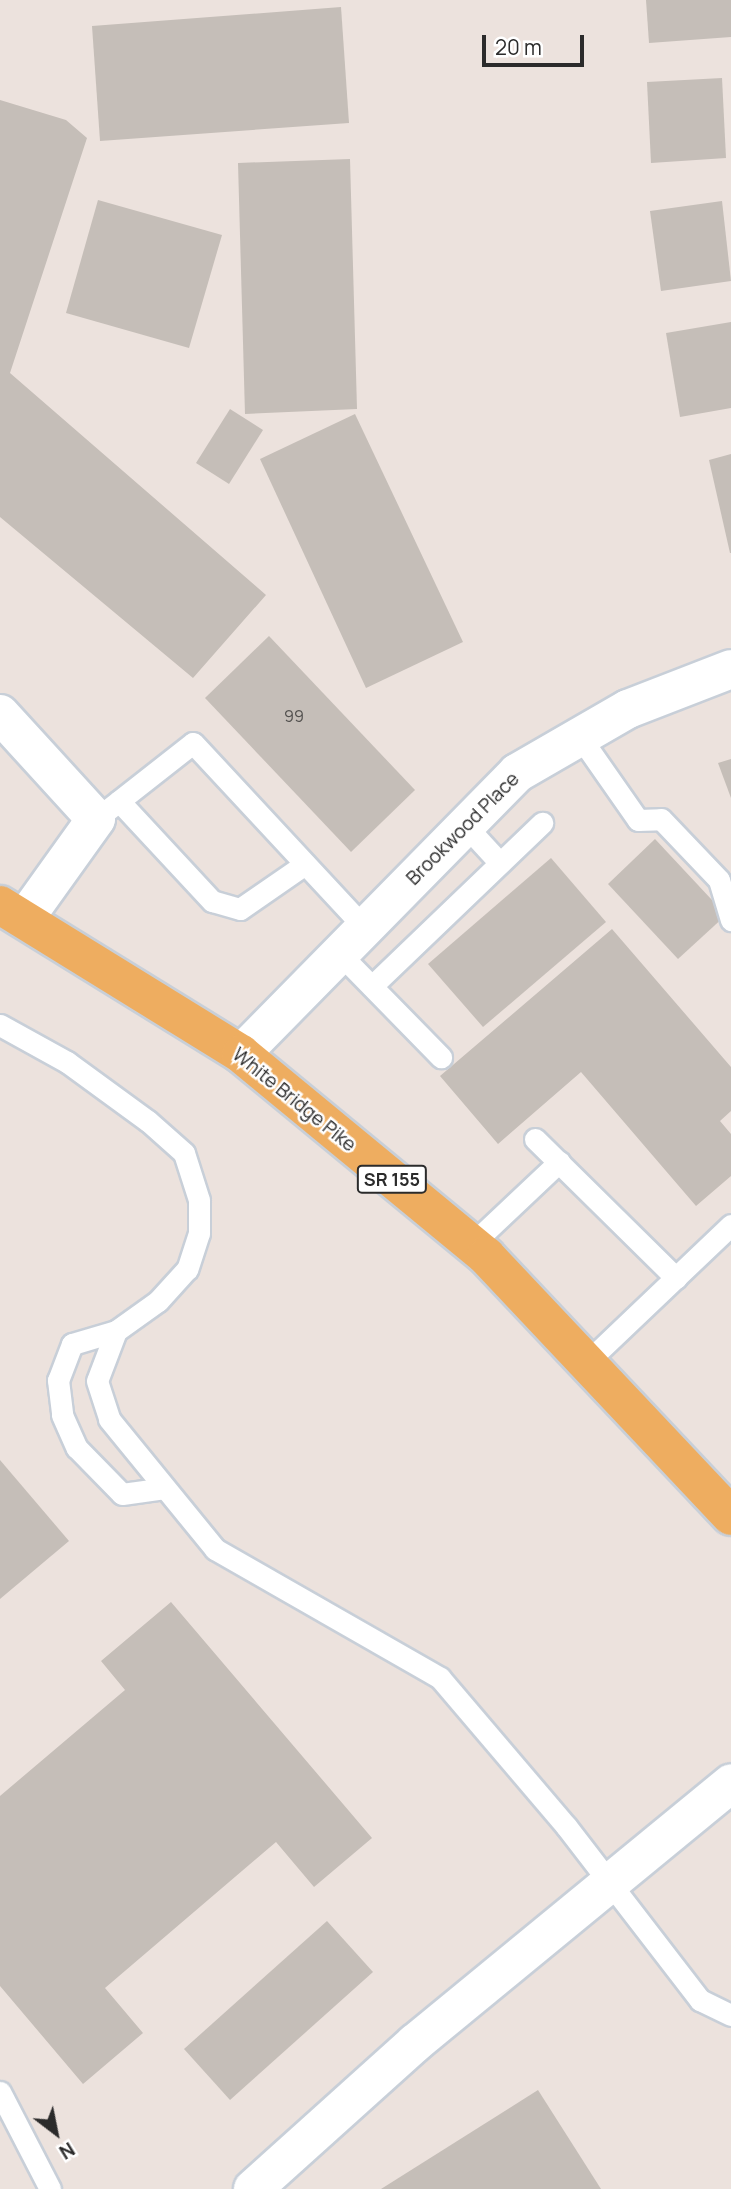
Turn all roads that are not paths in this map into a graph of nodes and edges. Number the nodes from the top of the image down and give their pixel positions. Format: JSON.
{"nodes":[{"id":1,"x":731,"y":669,"type":"edge"},
{"id":2,"x":0,"y":714,"type":"edge"},
{"id":3,"x":580,"y":737,"type":"junction"},
{"id":4,"x":107,"y":810,"type":"junction"},
{"id":5,"x":542,"y":823,"type":"dead end"},
{"id":6,"x":466,"y":826,"type":"junction"},
{"id":7,"x":500,"y":863,"type":"junction"},
{"id":8,"x":305,"y":864,"type":"junction"},
{"id":9,"x":13,"y":911,"type":"edge"},
{"id":10,"x":731,"y":920,"type":"edge"},
{"id":11,"x":352,"y":940,"type":"junction"},
{"id":12,"x":372,"y":986,"type":"junction"},
{"id":13,"x":0,"y":1025,"type":"edge"},
{"id":14,"x":241,"y":1054,"type":"junction"},
{"id":15,"x":441,"y":1057,"type":"dead end"},
{"id":16,"x":535,"y":1139,"type":"dead end"},
{"id":17,"x":559,"y":1162,"type":"junction"},
{"id":18,"x":731,"y":1225,"type":"edge"},
{"id":19,"x":472,"y":1244,"type":"junction"},
{"id":20,"x":676,"y":1278,"type":"junction"},
{"id":21,"x":116,"y":1331,"type":"junction"},
{"id":22,"x":586,"y":1363,"type":"junction"},
{"id":23,"x":165,"y":1488,"type":"junction"},
{"id":24,"x":731,"y":1517,"type":"edge"},
{"id":25,"x":731,"y":1783,"type":"edge"},
{"id":26,"x":607,"y":1883,"type":"junction"},
{"id":27,"x":731,"y":2015,"type":"edge"},
{"id":28,"x":0,"y":2092,"type":"edge"},
{"id":29,"x":50,"y":2189,"type":"edge"},
{"id":30,"x":253,"y":2189,"type":"edge"}],
"edges":[{"from":1,"to":3,"type":"street","name":"Brookwood Place"},
{"from":2,"to":4,"type":"street"},
{"from":3,"to":6,"type":"street","name":"Brookwood Place"},
{"from":3,"to":10,"type":"lane"},
{"from":4,"to":8,"type":"lane"},
{"from":4,"to":8,"type":"lane"},
{"from":4,"to":9,"type":"street"},
{"from":5,"to":7,"type":"lane"},
{"from":6,"to":7,"type":"lane"},
{"from":6,"to":11,"type":"street","name":"Brookwood Place"},
{"from":7,"to":12,"type":"lane"},
{"from":8,"to":11,"type":"lane"},
{"from":9,"to":14,"type":"main road","name":"White Bridge Pike","number":"SR 155"},
{"from":11,"to":12,"type":"lane"},
{"from":11,"to":14,"type":"street","name":"Brookwood Place"},
{"from":12,"to":15,"type":"lane"},
{"from":13,"to":21,"type":"lane"},
{"from":14,"to":19,"type":"main road","name":"White Bridge Pike","number":"SR 155"},
{"from":16,"to":17,"type":"lane"},
{"from":17,"to":19,"type":"lane"},
{"from":17,"to":20,"type":"lane"},
{"from":18,"to":20,"type":"lane"},
{"from":19,"to":22,"type":"main road","name":"White Bridge Pike","number":"SR 155"},
{"from":20,"to":22,"type":"lane"},
{"from":21,"to":23,"type":"lane"},
{"from":21,"to":23,"type":"lane"},
{"from":22,"to":24,"type":"main road","name":"White Bridge Pike","number":"SR 155"},
{"from":23,"to":26,"type":"lane"},
{"from":25,"to":26,"type":"street"},
{"from":26,"to":27,"type":"lane"},
{"from":26,"to":30,"type":"street"},
{"from":28,"to":29,"type":"lane"}]}
